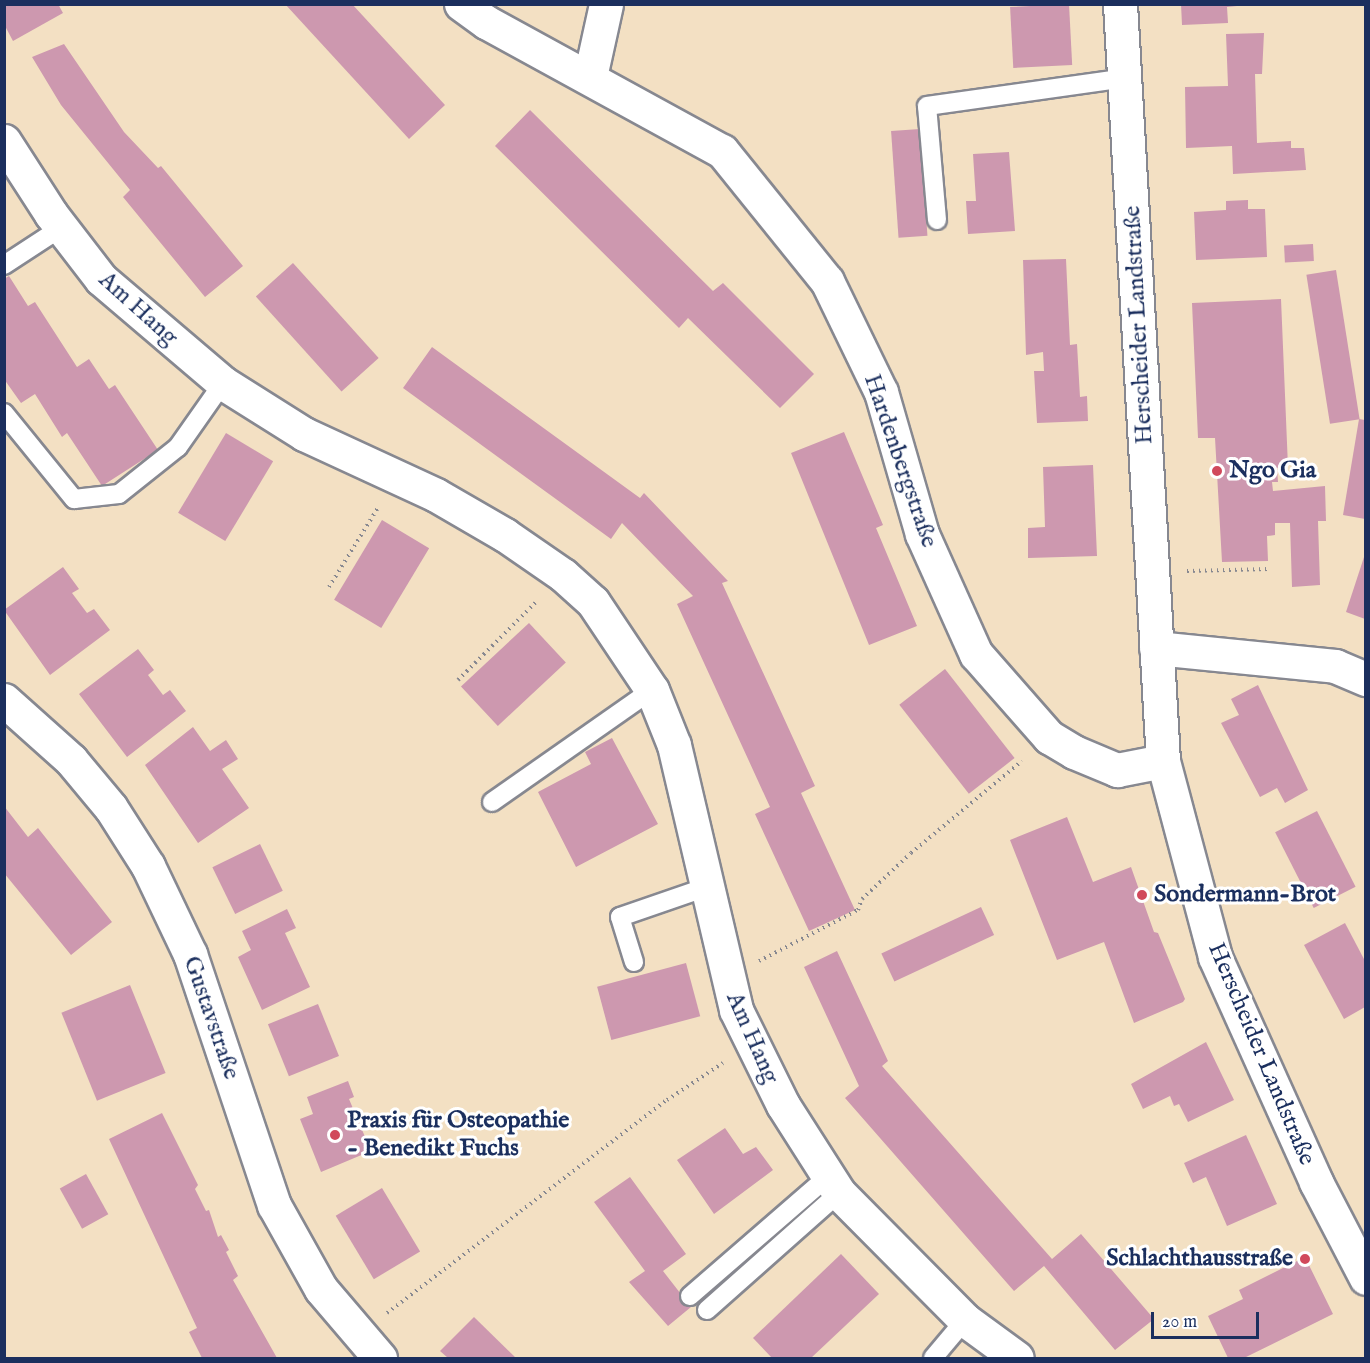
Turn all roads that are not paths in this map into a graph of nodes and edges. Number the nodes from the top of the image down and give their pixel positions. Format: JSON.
{"nodes":[{"id":1,"x":461,"y":4,"type":"edge"},
{"id":2,"x":606,"y":4,"type":"edge"},
{"id":3,"x":1120,"y":4,"type":"edge"},
{"id":4,"x":590,"y":76,"type":"junction"},
{"id":5,"x":1125,"y":78,"type":"junction"},
{"id":6,"x":4,"y":141,"type":"edge"},
{"id":7,"x":937,"y":220,"type":"dead end"},
{"id":8,"x":62,"y":227,"type":"junction"},
{"id":9,"x":4,"y":265,"type":"edge"},
{"id":10,"x":223,"y":383,"type":"junction"},
{"id":11,"x":4,"y":414,"type":"edge"},
{"id":12,"x":1156,"y":648,"type":"junction"},
{"id":13,"x":1365,"y":679,"type":"edge"},
{"id":14,"x":652,"y":690,"type":"junction"},
{"id":15,"x":4,"y":700,"type":"edge"},
{"id":16,"x":1163,"y":761,"type":"junction"},
{"id":17,"x":492,"y":802,"type":"dead end"},
{"id":18,"x":707,"y":887,"type":"junction"},
{"id":19,"x":634,"y":962,"type":"dead end"},
{"id":20,"x":832,"y":1186,"type":"junction"},
{"id":21,"x":1365,"y":1278,"type":"edge"},
{"id":22,"x":690,"y":1296,"type":"dead end"},
{"id":23,"x":706,"y":1310,"type":"dead end"},
{"id":24,"x":965,"y":1320,"type":"junction"},
{"id":25,"x":369,"y":1347,"type":"edge"},
{"id":26,"x":933,"y":1359,"type":"edge"},
{"id":27,"x":1017,"y":1359,"type":"edge"}],
"edges":[{"from":1,"to":4,"type":"street","name":"Hardenbergstraße"},
{"from":2,"to":4,"type":"street"},
{"from":3,"to":5,"type":"street","name":"Herscheider Landstraße"},
{"from":4,"to":16,"type":"street","name":"Hardenbergstraße"},
{"from":5,"to":7,"type":"lane"},
{"from":5,"to":12,"type":"street","name":"Herscheider Landstraße"},
{"from":6,"to":8,"type":"street","name":"Am Hang"},
{"from":8,"to":9,"type":"lane"},
{"from":8,"to":10,"type":"street","name":"Am Hang"},
{"from":10,"to":11,"type":"lane"},
{"from":10,"to":14,"type":"street","name":"Am Hang"},
{"from":12,"to":13,"type":"street"},
{"from":12,"to":16,"type":"street","name":"Herscheider Landstraße"},
{"from":14,"to":17,"type":"lane"},
{"from":14,"to":18,"type":"street","name":"Am Hang"},
{"from":15,"to":25,"type":"street","name":"Gustavstraße"},
{"from":16,"to":21,"type":"street","name":"Herscheider Landstraße"},
{"from":18,"to":19,"type":"lane"},
{"from":18,"to":20,"type":"street","name":"Am Hang"},
{"from":20,"to":22,"type":"lane"},
{"from":20,"to":23,"type":"lane"},
{"from":20,"to":24,"type":"street","name":"Am Hang"},
{"from":24,"to":26,"type":"lane"},
{"from":24,"to":27,"type":"street","name":"Am Hang"}]}
